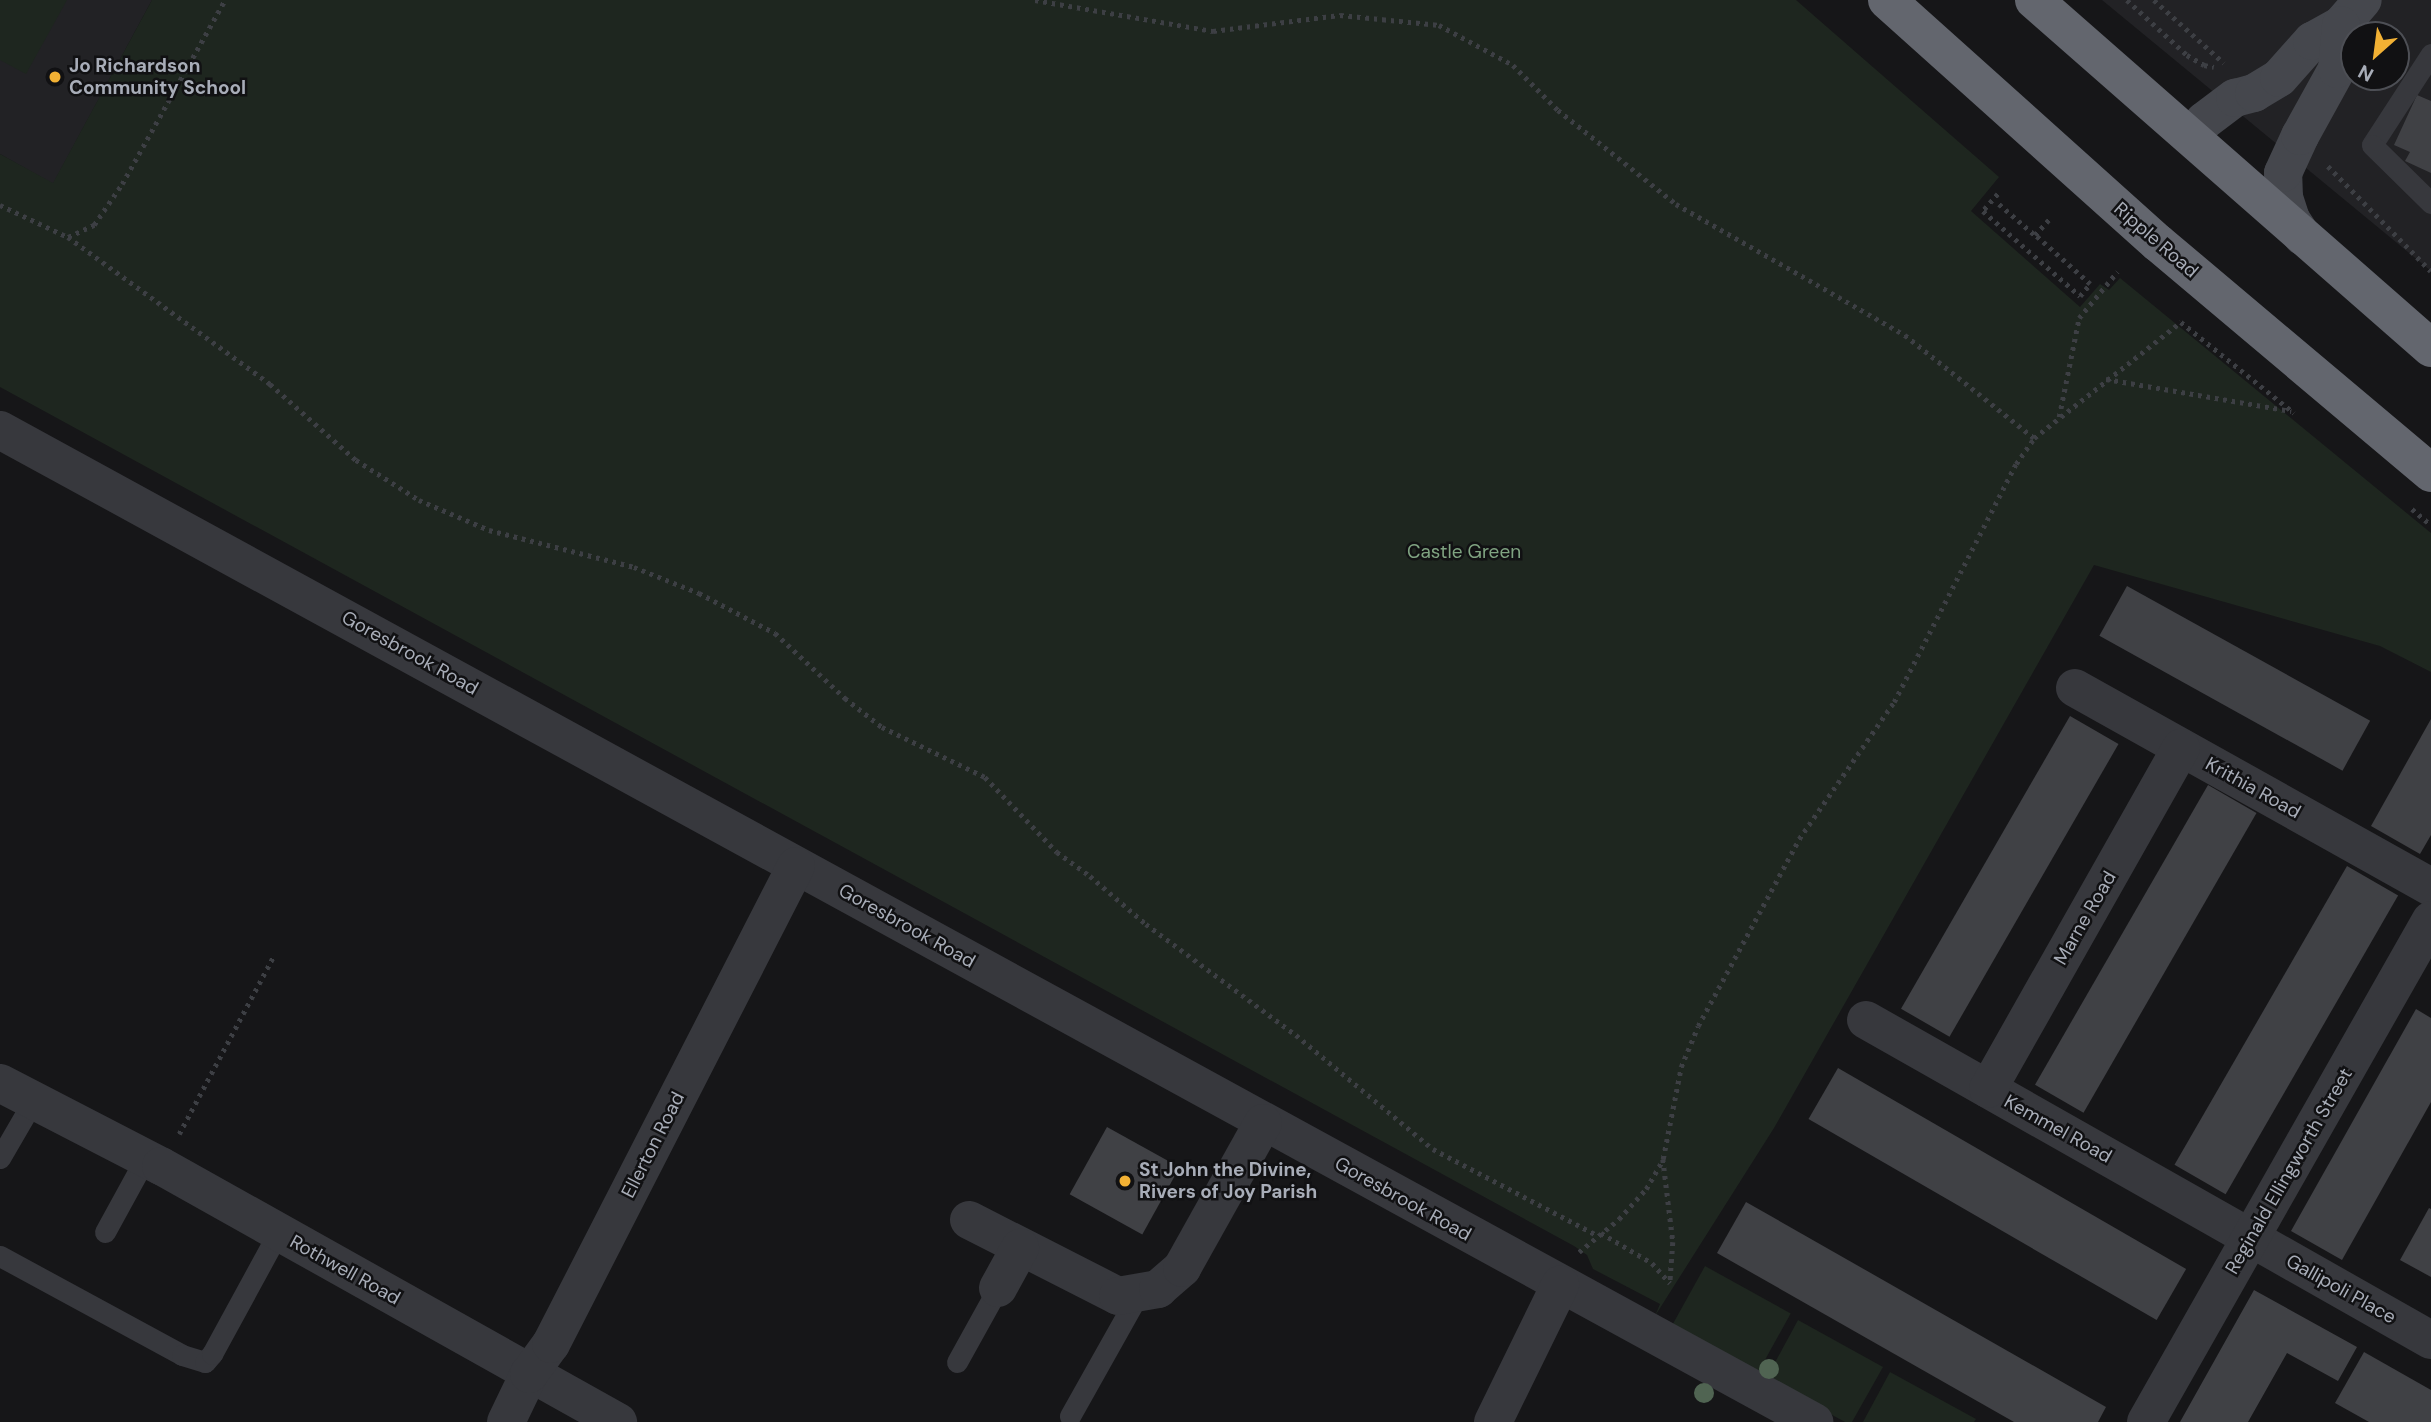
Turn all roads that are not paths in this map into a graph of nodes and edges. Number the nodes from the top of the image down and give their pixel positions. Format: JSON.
{"nodes":[{"id":1,"x":1887,"y":0,"type":"edge"},
{"id":2,"x":2034,"y":0,"type":"edge"},
{"id":3,"x":2352,"y":13,"type":"edge"},
{"id":4,"x":2431,"y":54,"type":"edge"},
{"id":5,"x":2191,"y":136,"type":"junction"},
{"id":6,"x":2431,"y":203,"type":"edge"},
{"id":7,"x":2302,"y":236,"type":"junction"},
{"id":8,"x":2431,"y":348,"type":"edge"},
{"id":9,"x":0,"y":429,"type":"edge"},
{"id":10,"x":2431,"y":473,"type":"edge"},
{"id":11,"x":2075,"y":688,"type":"dead end"},
{"id":12,"x":2181,"y":748,"type":"junction"},
{"id":13,"x":796,"y":866,"type":"junction"},
{"id":14,"x":2431,"y":887,"type":"edge"},
{"id":15,"x":2431,"y":920,"type":"edge"},
{"id":16,"x":2420,"y":963,"type":"edge"},
{"id":17,"x":1866,"y":1020,"type":"dead end"},
{"id":18,"x":0,"y":1083,"type":"edge"},
{"id":19,"x":1988,"y":1089,"type":"junction"},
{"id":20,"x":33,"y":1101,"type":"junction"},
{"id":21,"x":1263,"y":1123,"type":"junction"},
{"id":22,"x":0,"y":1158,"type":"edge"},
{"id":23,"x":153,"y":1162,"type":"junction"},
{"id":24,"x":969,"y":1220,"type":"dead end"},
{"id":25,"x":105,"y":1232,"type":"dead end"},
{"id":26,"x":278,"y":1233,"type":"junction"},
{"id":27,"x":2250,"y":1238,"type":"junction"},
{"id":28,"x":1020,"y":1248,"type":"junction"},
{"id":29,"x":0,"y":1256,"type":"edge"},
{"id":30,"x":1558,"y":1284,"type":"junction"},
{"id":31,"x":998,"y":1288,"type":"joint"},
{"id":32,"x":1138,"y":1295,"type":"junction"},
{"id":33,"x":2431,"y":1340,"type":"edge"},
{"id":34,"x":957,"y":1362,"type":"dead end"},
{"id":35,"x":528,"y":1374,"type":"junction"},
{"id":36,"x":1070,"y":1416,"type":"dead end"},
{"id":37,"x":506,"y":1422,"type":"edge"},
{"id":38,"x":618,"y":1422,"type":"edge"},
{"id":39,"x":1493,"y":1422,"type":"edge"},
{"id":40,"x":1814,"y":1422,"type":"edge"},
{"id":41,"x":2146,"y":1422,"type":"edge"}],
"edges":[{"from":1,"to":10,"type":"highway","name":"Ripple Road"},
{"from":2,"to":5,"type":"highway"},
{"from":3,"to":5,"type":"street"},
{"from":3,"to":7,"type":"street"},
{"from":4,"to":6,"type":"lane"},
{"from":5,"to":7,"type":"highway"},
{"from":7,"to":8,"type":"highway"},
{"from":9,"to":13,"type":"street","name":"Goresbrook Road"},
{"from":11,"to":12,"type":"street","name":"Krithia Road"},
{"from":12,"to":14,"type":"street","name":"Krithia Road"},
{"from":12,"to":19,"type":"street","name":"Marne Road"},
{"from":13,"to":21,"type":"street","name":"Goresbrook Road"},
{"from":13,"to":35,"type":"street","name":"Ellerton Road"},
{"from":15,"to":16,"type":"street","name":"Reginald Ellingworth Street"},
{"from":16,"to":27,"type":"street","name":"Reginald Ellingworth Street"},
{"from":17,"to":19,"type":"street","name":"Kemmel Road"},
{"from":18,"to":20,"type":"street","name":"Rothwell Road"},
{"from":19,"to":27,"type":"street","name":"Kemmel Road"},
{"from":20,"to":22,"type":"lane"},
{"from":20,"to":23,"type":"street","name":"Rothwell Road"},
{"from":21,"to":30,"type":"street","name":"Goresbrook Road"},
{"from":21,"to":32,"type":"street"},
{"from":23,"to":25,"type":"lane"},
{"from":23,"to":26,"type":"street","name":"Rothwell Road"},
{"from":24,"to":28,"type":"street"},
{"from":26,"to":29,"type":"lane"},
{"from":26,"to":35,"type":"street","name":"Rothwell Road"},
{"from":27,"to":33,"type":"street","name":"Gallipoli Place"},
{"from":27,"to":41,"type":"street","name":"Reginald Ellingworth Street"},
{"from":28,"to":31,"type":"street"},
{"from":28,"to":32,"type":"street"},
{"from":30,"to":39,"type":"street"},
{"from":30,"to":40,"type":"street","name":"Goresbrook Road"},
{"from":31,"to":34,"type":"lane"},
{"from":32,"to":36,"type":"lane"},
{"from":35,"to":37,"type":"street","name":"Ellerton Road"},
{"from":35,"to":38,"type":"street","name":"Rothwell Road"}]}
